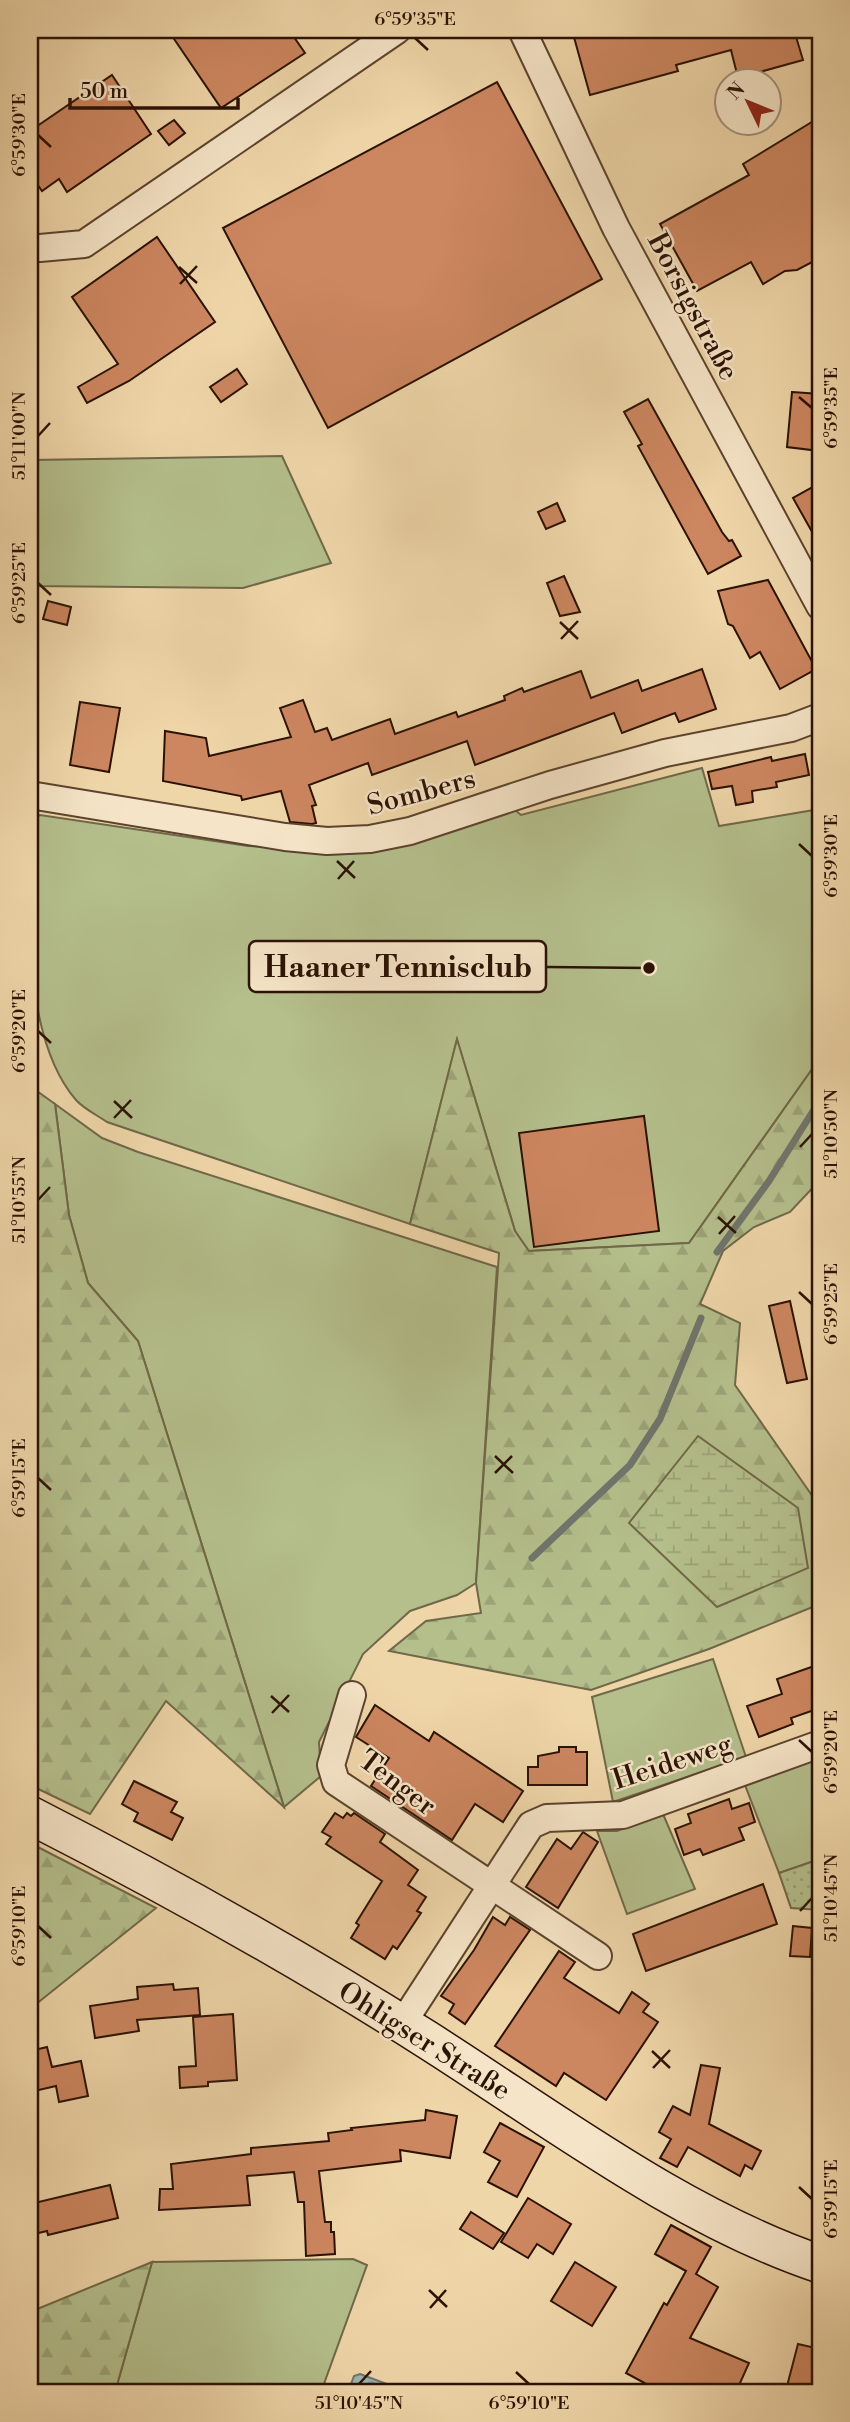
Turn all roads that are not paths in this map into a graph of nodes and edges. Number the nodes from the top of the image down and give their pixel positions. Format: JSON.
{"nodes":[{"id":1,"x":397,"y":30,"type":"edge"},
{"id":2,"x":522,"y":30,"type":"edge"},
{"id":3,"x":40,"y":248,"type":"dead end"},
{"id":4,"x":820,"y":606,"type":"edge"},
{"id":5,"x":820,"y":717,"type":"edge"},
{"id":6,"x":30,"y":795,"type":"edge"},
{"id":7,"x":352,"y":1695,"type":"dead end"},
{"id":8,"x":820,"y":1744,"type":"edge"},
{"id":9,"x":30,"y":1815,"type":"edge"},
{"id":10,"x":492,"y":1888,"type":"junction"},
{"id":11,"x":598,"y":1956,"type":"dead end"},
{"id":12,"x":402,"y":2024,"type":"junction"},
{"id":13,"x":820,"y":2264,"type":"edge"}],
"edges":[{"from":1,"to":3,"type":"street"},
{"from":2,"to":4,"type":"street","name":"Borsigstraße"},
{"from":5,"to":6,"type":"street","name":"Sombers"},
{"from":7,"to":10,"type":"street","name":"Tenger"},
{"from":8,"to":10,"type":"street","name":"Heideweg"},
{"from":9,"to":12,"type":"main road","name":"Ohligser Straße"},
{"from":10,"to":11,"type":"street"},
{"from":10,"to":12,"type":"street","name":"Heideweg"},
{"from":12,"to":13,"type":"main road","name":"Ohligser Straße"}]}
